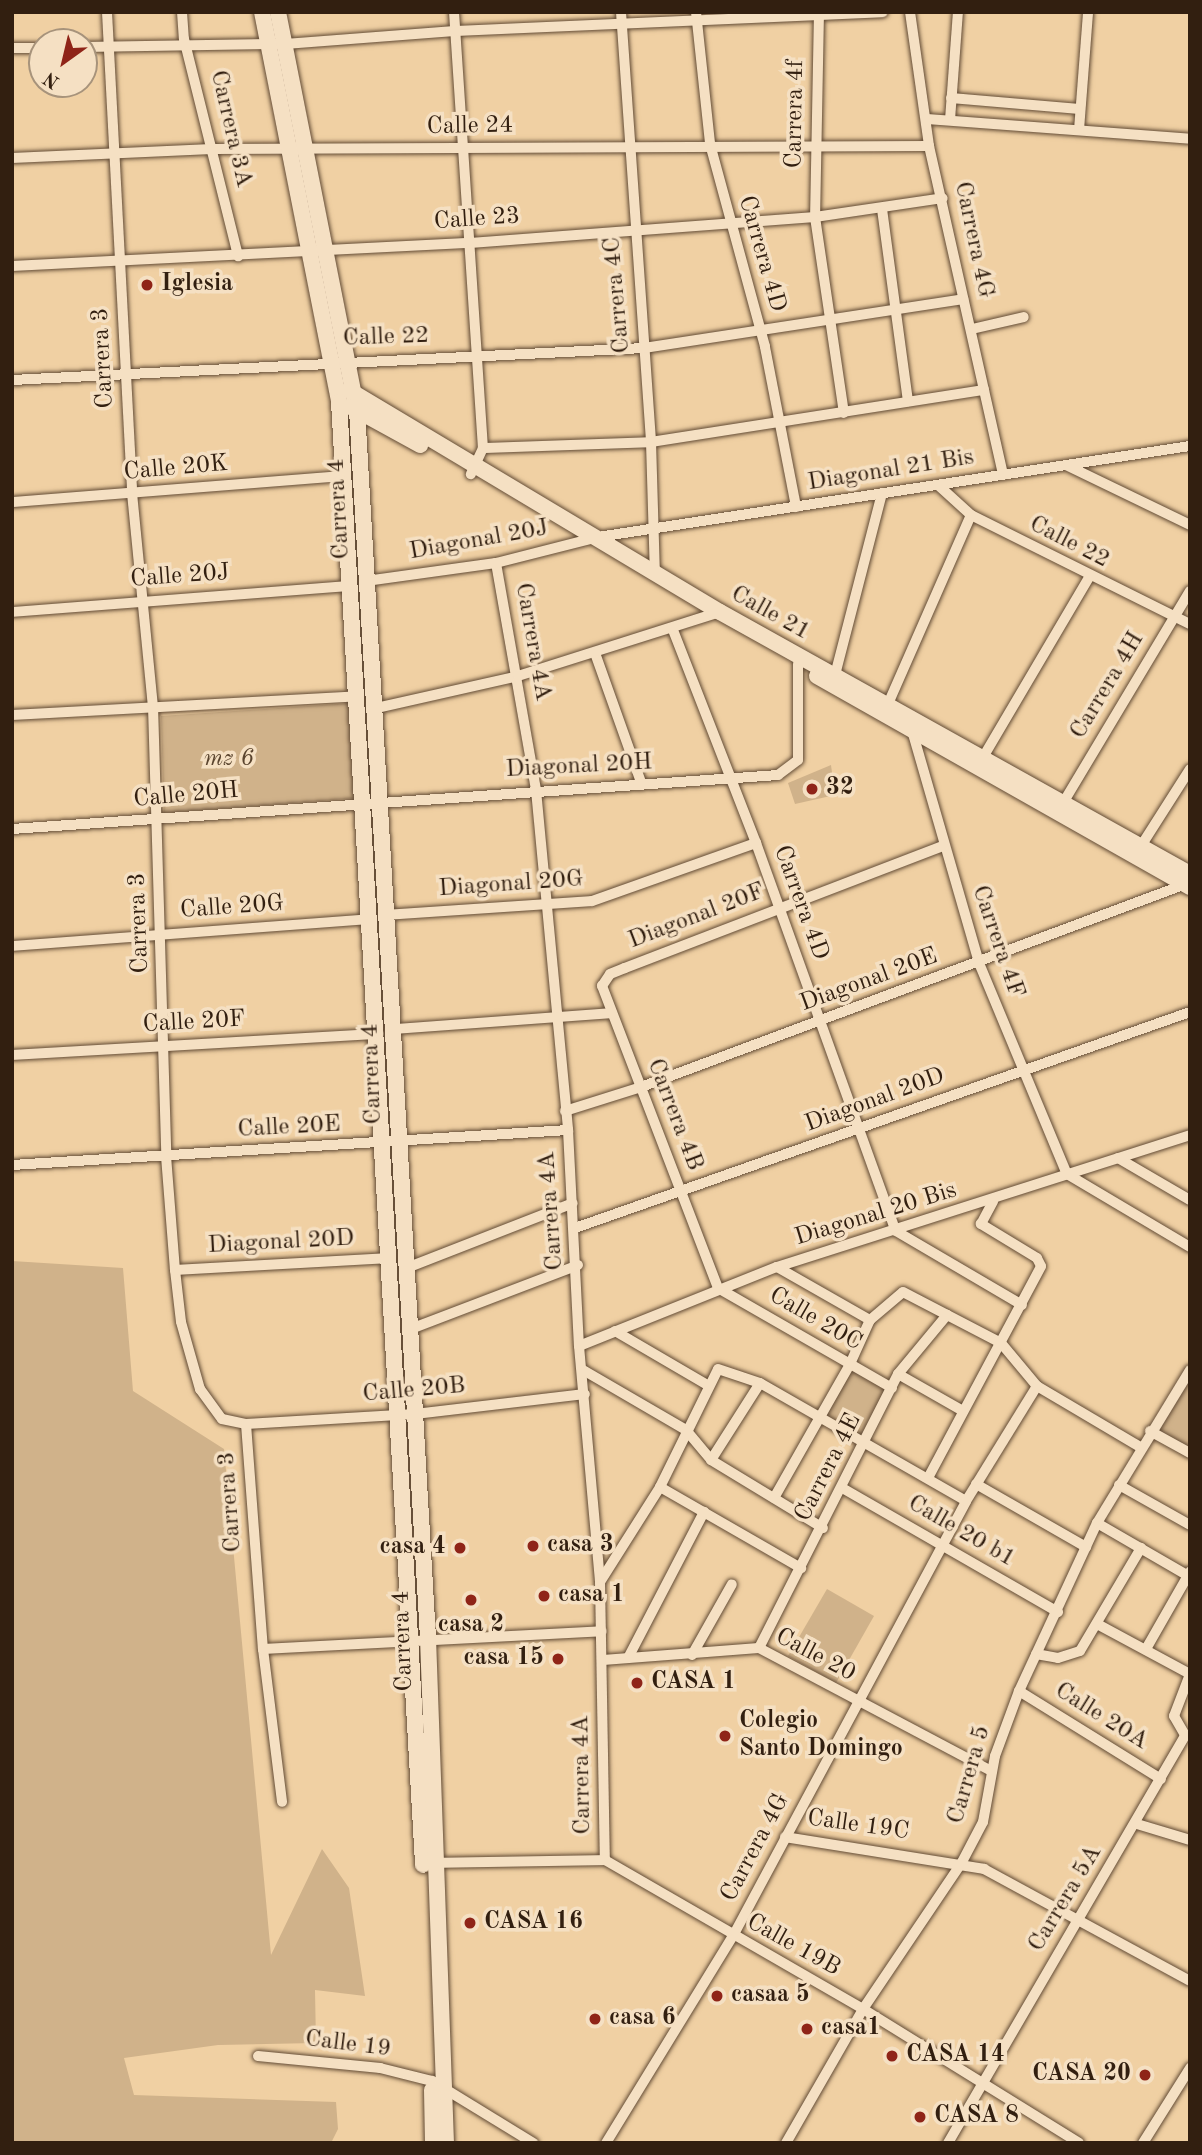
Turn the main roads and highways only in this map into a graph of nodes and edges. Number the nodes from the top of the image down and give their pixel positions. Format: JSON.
{"nodes":[{"id":1,"x":262,"y":12,"type":"edge"},
{"id":2,"x":278,"y":12,"type":"edge"},
{"id":3,"x":337,"y":361,"type":"junction"},
{"id":4,"x":334,"y":384,"type":"junction"},
{"id":5,"x":351,"y":391,"type":"junction"},
{"id":6,"x":339,"y":402,"type":"junction"},
{"id":7,"x":357,"y":410,"type":"junction"},
{"id":8,"x":473,"y":471,"type":"junction"},
{"id":9,"x":593,"y":540,"type":"junction"},
{"id":10,"x":716,"y":614,"type":"junction"},
{"id":11,"x":910,"y":725,"type":"junction"},
{"id":12,"x":370,"y":801,"type":"junction"},
{"id":13,"x":1189,"y":882,"type":"edge"},
{"id":14,"x":378,"y":917,"type":"junction"},
{"id":15,"x":391,"y":1143,"type":"junction"},
{"id":16,"x":428,"y":1863,"type":"junction"},
{"id":17,"x":437,"y":2084,"type":"junction"},
{"id":18,"x":433,"y":2143,"type":"edge"},
{"id":19,"x":446,"y":2143,"type":"edge"}],
"edges":[{"from":1,"to":3,"type":"main road","name":"Carrera 4"},
{"from":2,"to":3,"type":"main road","name":"Carrera 4"},
{"from":3,"to":4,"type":"main road","name":"Carrera 4"},
{"from":3,"to":5,"type":"main road","name":"Carrera 4"},
{"from":4,"to":5,"type":"main road","name":"Calle 21"},
{"from":4,"to":6,"type":"main road","name":"Carrera 4"},
{"from":5,"to":7,"type":"main road","name":"Carrera 4"},
{"from":5,"to":8,"type":"main road","name":"Calle 21"},
{"from":6,"to":7,"type":"main road","name":"Calle 21"},
{"from":6,"to":12,"type":"main road","name":"Carrera 4"},
{"from":7,"to":8,"type":"main road","name":"Calle 21"},
{"from":7,"to":12,"type":"main road","name":"Carrera 4"},
{"from":8,"to":9,"type":"main road","name":"Calle 21"},
{"from":9,"to":10,"type":"main road","name":"Calle 21"},
{"from":9,"to":10,"type":"main road","name":"Calle 21"},
{"from":10,"to":11,"type":"main road","name":"Calle 21"},
{"from":10,"to":11,"type":"main road","name":"Calle 21"},
{"from":11,"to":13,"type":"main road","name":"Calle 21"},
{"from":11,"to":13,"type":"main road","name":"Calle 21"},
{"from":12,"to":14,"type":"main road","name":"Carrera 4"},
{"from":14,"to":15,"type":"main road","name":"Carrera 4"},
{"from":14,"to":15,"type":"main road","name":"Carrera 4"},
{"from":15,"to":16,"type":"main road","name":"Carrera 4"},
{"from":15,"to":16,"type":"main road","name":"Carrera 4"},
{"from":16,"to":17,"type":"main road","name":"Carrera 4"},
{"from":17,"to":18,"type":"main road","name":"Carrera 4"},
{"from":17,"to":19,"type":"main road","name":"Carrera 4"}]}
